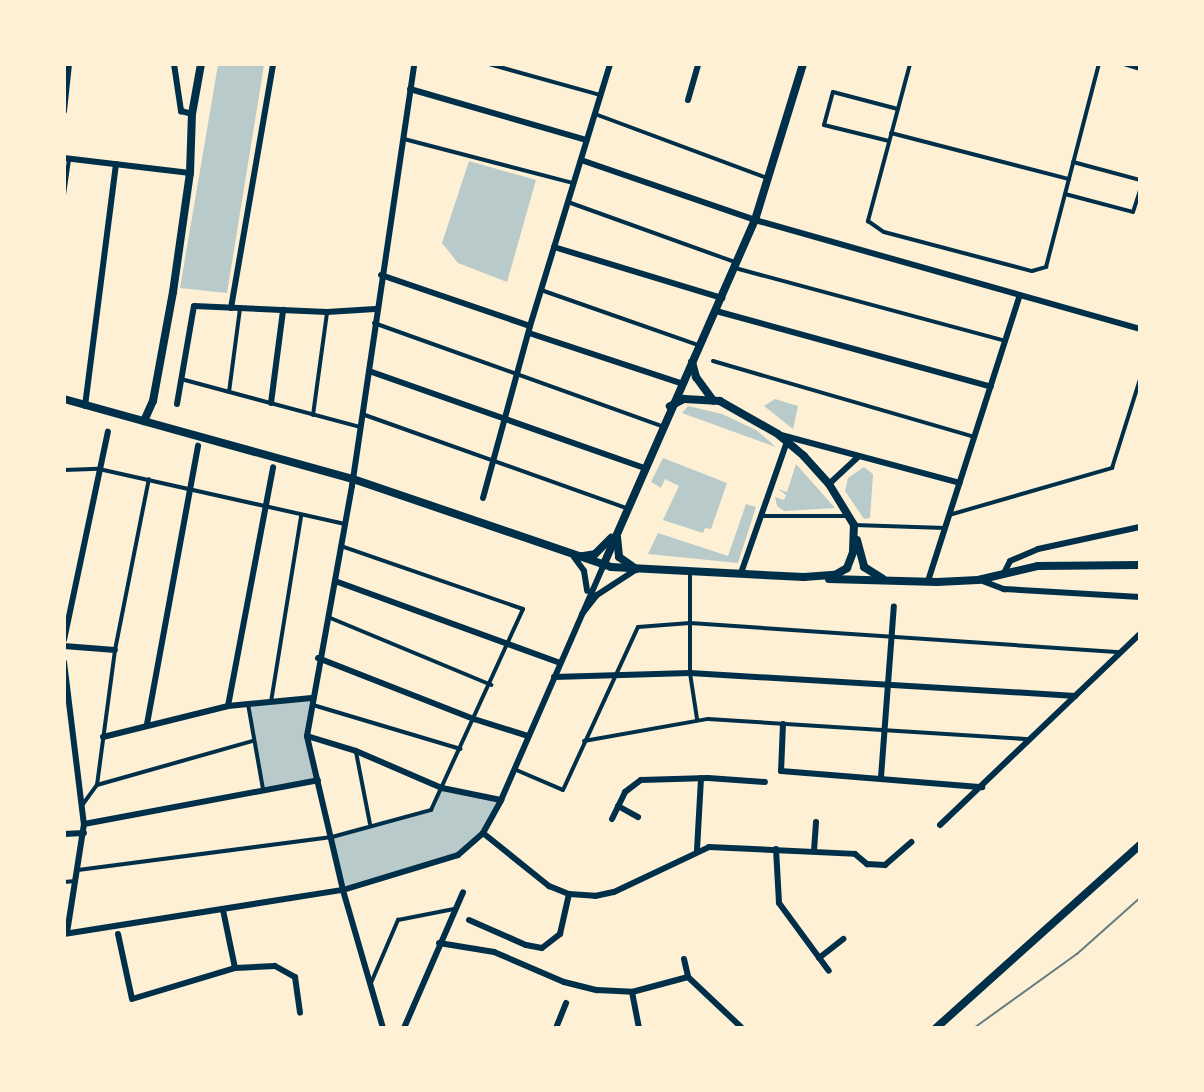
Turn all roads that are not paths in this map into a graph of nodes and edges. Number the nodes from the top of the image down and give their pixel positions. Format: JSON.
{"nodes":[{"id":1,"x":69,"y":64,"type":"edge"},
{"id":2,"x":174,"y":64,"type":"edge"},
{"id":3,"x":201,"y":64,"type":"edge"},
{"id":4,"x":273,"y":64,"type":"edge"},
{"id":5,"x":414,"y":64,"type":"edge"},
{"id":6,"x":489,"y":64,"type":"edge"},
{"id":7,"x":610,"y":64,"type":"edge"},
{"id":8,"x":699,"y":64,"type":"edge"},
{"id":9,"x":803,"y":64,"type":"edge"},
{"id":10,"x":910,"y":64,"type":"edge"},
{"id":11,"x":1099,"y":64,"type":"edge"},
{"id":12,"x":1124,"y":64,"type":"edge"},
{"id":13,"x":1140,"y":69,"type":"edge"},
{"id":14,"x":410,"y":89,"type":"junction"},
{"id":15,"x":601,"y":95,"type":"junction"},
{"id":16,"x":688,"y":100,"type":"dead end"},
{"id":17,"x":898,"y":109,"type":"junction"},
{"id":18,"x":64,"y":111,"type":"edge"},
{"id":19,"x":192,"y":114,"type":"junction"},
{"id":20,"x":595,"y":114,"type":"junction"},
{"id":21,"x":891,"y":133,"type":"junction"},
{"id":22,"x":403,"y":138,"type":"junction"},
{"id":23,"x":587,"y":140,"type":"junction"},
{"id":24,"x":889,"y":141,"type":"junction"},
{"id":25,"x":67,"y":159,"type":"edge"},
{"id":26,"x":581,"y":160,"type":"junction"},
{"id":27,"x":1073,"y":162,"type":"junction"},
{"id":28,"x":116,"y":165,"type":"junction"},
{"id":29,"x":190,"y":173,"type":"junction"},
{"id":30,"x":1069,"y":179,"type":"junction"},
{"id":31,"x":770,"y":180,"type":"junction"},
{"id":32,"x":1140,"y":180,"type":"edge"},
{"id":33,"x":574,"y":184,"type":"junction"},
{"id":34,"x":1140,"y":190,"type":"edge"},
{"id":35,"x":1065,"y":194,"type":"junction"},
{"id":36,"x":64,"y":195,"type":"edge"},
{"id":37,"x":568,"y":202,"type":"junction"},
{"id":38,"x":754,"y":220,"type":"junction"},
{"id":39,"x":554,"y":247,"type":"junction"},
{"id":40,"x":736,"y":265,"type":"junction"},
{"id":41,"x":381,"y":275,"type":"junction"},
{"id":42,"x":541,"y":290,"type":"junction"},
{"id":43,"x":1020,"y":295,"type":"junction"},
{"id":44,"x":722,"y":298,"type":"junction"},
{"id":45,"x":231,"y":308,"type":"junction"},
{"id":46,"x":240,"y":309,"type":"junction"},
{"id":47,"x":375,"y":309,"type":"junction"},
{"id":48,"x":283,"y":310,"type":"junction"},
{"id":49,"x":716,"y":311,"type":"junction"},
{"id":50,"x":327,"y":312,"type":"junction"},
{"id":51,"x":374,"y":322,"type":"junction"},
{"id":52,"x":1139,"y":326,"type":"edge"},
{"id":53,"x":529,"y":330,"type":"junction"},
{"id":54,"x":1005,"y":341,"type":"junction"},
{"id":55,"x":698,"y":345,"type":"junction"},
{"id":56,"x":713,"y":361,"type":"dead end"},
{"id":57,"x":692,"y":362,"type":"junction"},
{"id":58,"x":369,"y":371,"type":"junction"},
{"id":59,"x":519,"y":376,"type":"junction"},
{"id":60,"x":181,"y":379,"type":"junction"},
{"id":61,"x":1140,"y":379,"type":"edge"},
{"id":62,"x":680,"y":383,"type":"junction"},
{"id":63,"x":991,"y":387,"type":"junction"},
{"id":64,"x":229,"y":392,"type":"junction"},
{"id":65,"x":64,"y":399,"type":"edge"},
{"id":66,"x":713,"y":400,"type":"junction"},
{"id":67,"x":271,"y":403,"type":"junction"},
{"id":68,"x":177,"y":404,"type":"dead end"},
{"id":69,"x":85,"y":406,"type":"junction"},
{"id":70,"x":670,"y":406,"type":"junction"},
{"id":71,"x":362,"y":414,"type":"junction"},
{"id":72,"x":313,"y":415,"type":"junction"},
{"id":73,"x":144,"y":421,"type":"junction"},
{"id":74,"x":506,"y":421,"type":"junction"},
{"id":75,"x":661,"y":426,"type":"junction"},
{"id":76,"x":360,"y":427,"type":"junction"},
{"id":77,"x":108,"y":432,"type":"dead end"},
{"id":78,"x":778,"y":434,"type":"junction"},
{"id":79,"x":975,"y":437,"type":"junction"},
{"id":80,"x":787,"y":442,"type":"junction"},
{"id":81,"x":198,"y":446,"type":"dead end"},
{"id":82,"x":858,"y":458,"type":"junction"},
{"id":83,"x":495,"y":463,"type":"junction"},
{"id":84,"x":273,"y":467,"type":"dead end"},
{"id":85,"x":644,"y":468,"type":"junction"},
{"id":86,"x":99,"y":469,"type":"junction"},
{"id":87,"x":64,"y":470,"type":"edge"},
{"id":88,"x":149,"y":479,"type":"junction"},
{"id":89,"x":353,"y":479,"type":"junction"},
{"id":90,"x":960,"y":483,"type":"junction"},
{"id":91,"x":830,"y":484,"type":"junction"},
{"id":92,"x":188,"y":488,"type":"junction"},
{"id":93,"x":483,"y":498,"type":"dead end"},
{"id":94,"x":264,"y":507,"type":"junction"},
{"id":95,"x":627,"y":508,"type":"junction"},
{"id":96,"x":950,"y":515,"type":"junction"},
{"id":97,"x":301,"y":516,"type":"junction"},
{"id":98,"x":761,"y":516,"type":"junction"},
{"id":99,"x":849,"y":516,"type":"junction"},
{"id":100,"x":345,"y":524,"type":"junction"},
{"id":101,"x":854,"y":525,"type":"junction"},
{"id":102,"x":1140,"y":527,"type":"edge"},
{"id":103,"x":618,"y":528,"type":"junction"},
{"id":104,"x":945,"y":528,"type":"junction"},
{"id":105,"x":341,"y":546,"type":"junction"},
{"id":106,"x":574,"y":557,"type":"junction"},
{"id":107,"x":1140,"y":565,"type":"edge"},
{"id":108,"x":603,"y":566,"type":"junction"},
{"id":109,"x":637,"y":569,"type":"junction"},
{"id":110,"x":690,"y":569,"type":"junction"},
{"id":111,"x":741,"y":573,"type":"junction"},
{"id":112,"x":1004,"y":573,"type":"junction"},
{"id":113,"x":804,"y":577,"type":"junction"},
{"id":114,"x":335,"y":580,"type":"junction"},
{"id":115,"x":978,"y":580,"type":"junction"},
{"id":116,"x":886,"y":581,"type":"junction"},
{"id":117,"x":928,"y":581,"type":"junction"},
{"id":118,"x":586,"y":597,"type":"junction"},
{"id":119,"x":1140,"y":597,"type":"edge"},
{"id":120,"x":894,"y":606,"type":"dead end"},
{"id":121,"x":327,"y":617,"type":"junction"},
{"id":122,"x":576,"y":622,"type":"junction"},
{"id":123,"x":690,"y":623,"type":"junction"},
{"id":124,"x":1140,"y":634,"type":"edge"},
{"id":125,"x":892,"y":636,"type":"junction"},
{"id":126,"x":64,"y":640,"type":"edge"},
{"id":127,"x":507,"y":644,"type":"junction"},
{"id":128,"x":64,"y":646,"type":"edge"},
{"id":129,"x":115,"y":650,"type":"junction"},
{"id":130,"x":1120,"y":652,"type":"junction"},
{"id":131,"x":318,"y":658,"type":"junction"},
{"id":132,"x":64,"y":662,"type":"edge"},
{"id":133,"x":560,"y":663,"type":"junction"},
{"id":134,"x":690,"y":674,"type":"junction"},
{"id":135,"x":615,"y":675,"type":"junction"},
{"id":136,"x":554,"y":677,"type":"junction"},
{"id":137,"x":888,"y":684,"type":"junction"},
{"id":138,"x":491,"y":685,"type":"junction"},
{"id":139,"x":1076,"y":696,"type":"junction"},
{"id":140,"x":313,"y":701,"type":"junction"},
{"id":141,"x":271,"y":703,"type":"junction"},
{"id":142,"x":248,"y":705,"type":"junction"},
{"id":143,"x":228,"y":706,"type":"junction"},
{"id":144,"x":474,"y":719,"type":"junction"},
{"id":145,"x":696,"y":719,"type":"junction"},
{"id":146,"x":147,"y":724,"type":"junction"},
{"id":147,"x":783,"y":724,"type":"junction"},
{"id":148,"x":884,"y":730,"type":"junction"},
{"id":149,"x":104,"y":736,"type":"junction"},
{"id":150,"x":307,"y":736,"type":"junction"},
{"id":151,"x":528,"y":736,"type":"junction"},
{"id":152,"x":1032,"y":740,"type":"junction"},
{"id":153,"x":253,"y":741,"type":"junction"},
{"id":154,"x":584,"y":741,"type":"junction"},
{"id":155,"x":461,"y":749,"type":"junction"},
{"id":156,"x":356,"y":751,"type":"junction"},
{"id":157,"x":514,"y":769,"type":"junction"},
{"id":158,"x":881,"y":777,"type":"junction"},
{"id":159,"x":701,"y":778,"type":"junction"},
{"id":160,"x":318,"y":780,"type":"junction"},
{"id":161,"x":765,"y":782,"type":"dead end"},
{"id":162,"x":97,"y":785,"type":"junction"},
{"id":163,"x":982,"y":787,"type":"junction"},
{"id":164,"x":442,"y":788,"type":"junction"},
{"id":165,"x":263,"y":789,"type":"junction"},
{"id":166,"x":501,"y":800,"type":"junction"},
{"id":167,"x":83,"y":804,"type":"junction"},
{"id":168,"x":618,"y":806,"type":"junction"},
{"id":169,"x":638,"y":817,"type":"dead end"},
{"id":170,"x":612,"y":819,"type":"dead end"},
{"id":171,"x":816,"y":822,"type":"dead end"},
{"id":172,"x":84,"y":824,"type":"junction"},
{"id":173,"x":370,"y":824,"type":"junction"},
{"id":174,"x":940,"y":825,"type":"dead end"},
{"id":175,"x":84,"y":833,"type":"junction"},
{"id":176,"x":483,"y":833,"type":"junction"},
{"id":177,"x":64,"y":834,"type":"edge"},
{"id":178,"x":332,"y":837,"type":"junction"},
{"id":179,"x":911,"y":842,"type":"dead end"},
{"id":180,"x":1140,"y":845,"type":"edge"},
{"id":181,"x":776,"y":849,"type":"junction"},
{"id":182,"x":697,"y":850,"type":"junction"},
{"id":183,"x":814,"y":851,"type":"junction"},
{"id":184,"x":78,"y":870,"type":"junction"},
{"id":185,"x":77,"y":880,"type":"junction"},
{"id":186,"x":64,"y":882,"type":"edge"},
{"id":187,"x":343,"y":890,"type":"junction"},
{"id":188,"x":463,"y":892,"type":"dead end"},
{"id":189,"x":569,"y":894,"type":"junction"},
{"id":190,"x":454,"y":909,"type":"junction"},
{"id":191,"x":223,"y":910,"type":"junction"},
{"id":192,"x":469,"y":920,"type":"dead end"},
{"id":193,"x":66,"y":934,"type":"edge"},
{"id":194,"x":118,"y":934,"type":"dead end"},
{"id":195,"x":843,"y":939,"type":"dead end"},
{"id":196,"x":439,"y":943,"type":"junction"},
{"id":197,"x":819,"y":958,"type":"junction"},
{"id":198,"x":684,"y":959,"type":"dead end"},
{"id":199,"x":235,"y":968,"type":"junction"},
{"id":200,"x":829,"y":971,"type":"dead end"},
{"id":201,"x":688,"y":976,"type":"junction"},
{"id":202,"x":370,"y":986,"type":"junction"},
{"id":203,"x":632,"y":992,"type":"junction"},
{"id":204,"x":566,"y":1003,"type":"dead end"},
{"id":205,"x":300,"y":1013,"type":"dead end"},
{"id":206,"x":741,"y":1027,"type":"edge"},
{"id":207,"x":383,"y":1028,"type":"edge"},
{"id":208,"x":404,"y":1028,"type":"edge"},
{"id":209,"x":556,"y":1028,"type":"edge"},
{"id":210,"x":639,"y":1028,"type":"edge"},
{"id":211,"x":936,"y":1028,"type":"edge"}],
"edges":[{"from":1,"to":18,"type":"street"},
{"from":2,"to":19,"type":"street"},
{"from":3,"to":19,"type":"street"},
{"from":4,"to":45,"type":"street"},
{"from":5,"to":14,"type":"street"},
{"from":6,"to":15,"type":"lane"},
{"from":7,"to":15,"type":"street"},
{"from":8,"to":16,"type":"street"},
{"from":9,"to":31,"type":"street"},
{"from":10,"to":17,"type":"lane"},
{"from":11,"to":27,"type":"lane"},
{"from":12,"to":13,"type":"lane"},
{"from":14,"to":22,"type":"street"},
{"from":14,"to":23,"type":"street"},
{"from":15,"to":20,"type":"street"},
{"from":17,"to":21,"type":"lane"},
{"from":17,"to":24,"type":"lane"},
{"from":19,"to":29,"type":"street"},
{"from":20,"to":23,"type":"street"},
{"from":20,"to":31,"type":"lane"},
{"from":21,"to":24,"type":"lane"},
{"from":21,"to":30,"type":"lane"},
{"from":22,"to":33,"type":"lane"},
{"from":22,"to":41,"type":"street"},
{"from":23,"to":26,"type":"street"},
{"from":24,"to":35,"type":"lane"},
{"from":25,"to":28,"type":"street"},
{"from":25,"to":36,"type":"lane"},
{"from":26,"to":33,"type":"street"},
{"from":26,"to":38,"type":"street"},
{"from":27,"to":30,"type":"lane"},
{"from":27,"to":32,"type":"lane"},
{"from":28,"to":29,"type":"street"},
{"from":28,"to":69,"type":"street"},
{"from":29,"to":73,"type":"street"},
{"from":30,"to":35,"type":"lane"},
{"from":31,"to":38,"type":"street"},
{"from":33,"to":37,"type":"street"},
{"from":34,"to":35,"type":"lane"},
{"from":37,"to":39,"type":"street"},
{"from":37,"to":40,"type":"lane"},
{"from":38,"to":40,"type":"street"},
{"from":38,"to":43,"type":"street"},
{"from":39,"to":42,"type":"street"},
{"from":39,"to":44,"type":"street"},
{"from":40,"to":44,"type":"street"},
{"from":40,"to":54,"type":"lane"},
{"from":41,"to":47,"type":"street"},
{"from":41,"to":53,"type":"street"},
{"from":42,"to":53,"type":"street"},
{"from":42,"to":55,"type":"lane"},
{"from":43,"to":52,"type":"street"},
{"from":43,"to":54,"type":"street"},
{"from":44,"to":49,"type":"street"},
{"from":45,"to":46,"type":"street"},
{"from":45,"to":60,"type":"street"},
{"from":46,"to":48,"type":"street"},
{"from":46,"to":64,"type":"lane"},
{"from":47,"to":50,"type":"street"},
{"from":47,"to":51,"type":"street"},
{"from":48,"to":50,"type":"street"},
{"from":48,"to":67,"type":"street"},
{"from":49,"to":55,"type":"street"},
{"from":49,"to":63,"type":"street"},
{"from":50,"to":72,"type":"lane"},
{"from":51,"to":58,"type":"street"},
{"from":51,"to":59,"type":"lane"},
{"from":53,"to":59,"type":"street"},
{"from":53,"to":62,"type":"street"},
{"from":54,"to":63,"type":"street"},
{"from":55,"to":57,"type":"street"},
{"from":56,"to":79,"type":"lane"},
{"from":57,"to":62,"type":"street"},
{"from":57,"to":66,"type":"street"},
{"from":58,"to":71,"type":"street"},
{"from":58,"to":74,"type":"street"},
{"from":59,"to":74,"type":"street"},
{"from":59,"to":75,"type":"lane"},
{"from":60,"to":64,"type":"lane"},
{"from":60,"to":68,"type":"street"},
{"from":61,"to":96,"type":"lane"},
{"from":62,"to":70,"type":"street"},
{"from":63,"to":79,"type":"street"},
{"from":64,"to":67,"type":"lane"},
{"from":65,"to":69,"type":"street"},
{"from":66,"to":70,"type":"street"},
{"from":66,"to":78,"type":"street"},
{"from":67,"to":72,"type":"lane"},
{"from":69,"to":73,"type":"street"},
{"from":70,"to":75,"type":"street"},
{"from":71,"to":76,"type":"street"},
{"from":71,"to":83,"type":"lane"},
{"from":72,"to":76,"type":"lane"},
{"from":73,"to":89,"type":"street"},
{"from":74,"to":83,"type":"street"},
{"from":74,"to":85,"type":"street"},
{"from":75,"to":85,"type":"street"},
{"from":76,"to":89,"type":"street"},
{"from":77,"to":86,"type":"street"},
{"from":78,"to":80,"type":"street"},
{"from":78,"to":82,"type":"street"},
{"from":79,"to":90,"type":"street"},
{"from":80,"to":91,"type":"street"},
{"from":80,"to":98,"type":"street"},
{"from":81,"to":92,"type":"street"},
{"from":82,"to":90,"type":"street"},
{"from":82,"to":91,"type":"street"},
{"from":83,"to":93,"type":"street"},
{"from":83,"to":95,"type":"lane"},
{"from":84,"to":94,"type":"street"},
{"from":85,"to":95,"type":"street"},
{"from":86,"to":87,"type":"lane"},
{"from":86,"to":88,"type":"lane"},
{"from":86,"to":126,"type":"street"},
{"from":88,"to":92,"type":"lane"},
{"from":88,"to":129,"type":"lane"},
{"from":89,"to":100,"type":"street"},
{"from":89,"to":106,"type":"street"},
{"from":90,"to":96,"type":"street"},
{"from":91,"to":99,"type":"street"},
{"from":92,"to":94,"type":"lane"},
{"from":92,"to":146,"type":"street"},
{"from":94,"to":97,"type":"lane"},
{"from":94,"to":143,"type":"street"},
{"from":95,"to":103,"type":"street"},
{"from":96,"to":104,"type":"street"},
{"from":97,"to":100,"type":"lane"},
{"from":97,"to":141,"type":"lane"},
{"from":98,"to":99,"type":"lane"},
{"from":98,"to":111,"type":"street"},
{"from":99,"to":101,"type":"street"},
{"from":100,"to":105,"type":"street"},
{"from":101,"to":104,"type":"lane"},
{"from":101,"to":113,"type":"street"},
{"from":101,"to":116,"type":"street"},
{"from":102,"to":112,"type":"street"},
{"from":103,"to":106,"type":"street"},
{"from":103,"to":108,"type":"street"},
{"from":103,"to":109,"type":"street"},
{"from":104,"to":117,"type":"street"},
{"from":105,"to":114,"type":"street"},
{"from":105,"to":127,"type":"lane"},
{"from":106,"to":108,"type":"street"},
{"from":106,"to":118,"type":"street"},
{"from":107,"to":112,"type":"street"},
{"from":108,"to":109,"type":"street"},
{"from":108,"to":118,"type":"street"},
{"from":109,"to":110,"type":"street"},
{"from":109,"to":122,"type":"street"},
{"from":110,"to":111,"type":"street"},
{"from":110,"to":123,"type":"lane"},
{"from":111,"to":113,"type":"street"},
{"from":112,"to":115,"type":"street"},
{"from":113,"to":116,"type":"street"},
{"from":114,"to":121,"type":"street"},
{"from":114,"to":127,"type":"street"},
{"from":115,"to":117,"type":"street"},
{"from":115,"to":119,"type":"street"},
{"from":116,"to":117,"type":"street"},
{"from":118,"to":122,"type":"street"},
{"from":120,"to":125,"type":"street"},
{"from":121,"to":131,"type":"street"},
{"from":121,"to":138,"type":"lane"},
{"from":122,"to":133,"type":"street"},
{"from":123,"to":125,"type":"lane"},
{"from":123,"to":134,"type":"lane"},
{"from":123,"to":135,"type":"lane"},
{"from":124,"to":130,"type":"street"},
{"from":125,"to":130,"type":"lane"},
{"from":125,"to":137,"type":"street"},
{"from":127,"to":133,"type":"street"},
{"from":127,"to":138,"type":"lane"},
{"from":128,"to":129,"type":"street"},
{"from":129,"to":149,"type":"lane"},
{"from":130,"to":139,"type":"street"},
{"from":131,"to":140,"type":"street"},
{"from":131,"to":144,"type":"street"},
{"from":132,"to":167,"type":"street"},
{"from":133,"to":136,"type":"street"},
{"from":134,"to":135,"type":"street"},
{"from":134,"to":137,"type":"street"},
{"from":134,"to":145,"type":"lane"},
{"from":135,"to":136,"type":"street"},
{"from":135,"to":154,"type":"lane"},
{"from":136,"to":151,"type":"street"},
{"from":137,"to":139,"type":"street"},
{"from":137,"to":148,"type":"street"},
{"from":138,"to":144,"type":"lane"},
{"from":139,"to":152,"type":"street"},
{"from":140,"to":141,"type":"street"},
{"from":140,"to":150,"type":"street"},
{"from":140,"to":155,"type":"lane"},
{"from":141,"to":142,"type":"street"},
{"from":142,"to":143,"type":"street"},
{"from":142,"to":153,"type":"lane"},
{"from":143,"to":146,"type":"street"},
{"from":144,"to":151,"type":"street"},
{"from":144,"to":155,"type":"lane"},
{"from":145,"to":147,"type":"lane"},
{"from":145,"to":154,"type":"lane"},
{"from":146,"to":149,"type":"street"},
{"from":147,"to":148,"type":"lane"},
{"from":147,"to":158,"type":"street"},
{"from":148,"to":152,"type":"lane"},
{"from":148,"to":158,"type":"street"},
{"from":149,"to":162,"type":"lane"},
{"from":150,"to":156,"type":"street"},
{"from":150,"to":160,"type":"street"},
{"from":151,"to":157,"type":"street"},
{"from":152,"to":163,"type":"street"},
{"from":153,"to":162,"type":"lane"},
{"from":153,"to":165,"type":"lane"},
{"from":154,"to":157,"type":"lane"},
{"from":155,"to":164,"type":"lane"},
{"from":156,"to":164,"type":"street"},
{"from":156,"to":173,"type":"lane"},
{"from":157,"to":166,"type":"street"},
{"from":158,"to":163,"type":"street"},
{"from":159,"to":161,"type":"street"},
{"from":159,"to":168,"type":"street"},
{"from":159,"to":182,"type":"street"},
{"from":160,"to":165,"type":"street"},
{"from":160,"to":178,"type":"street"},
{"from":162,"to":167,"type":"lane"},
{"from":163,"to":174,"type":"street"},
{"from":164,"to":166,"type":"street"},
{"from":164,"to":173,"type":"lane"},
{"from":165,"to":172,"type":"street"},
{"from":166,"to":176,"type":"street"},
{"from":167,"to":172,"type":"street"},
{"from":168,"to":169,"type":"street"},
{"from":168,"to":170,"type":"street"},
{"from":171,"to":183,"type":"street"},
{"from":172,"to":175,"type":"street"},
{"from":173,"to":178,"type":"lane"},
{"from":175,"to":177,"type":"street"},
{"from":175,"to":184,"type":"street"},
{"from":176,"to":187,"type":"street"},
{"from":176,"to":189,"type":"street"},
{"from":178,"to":184,"type":"lane"},
{"from":178,"to":187,"type":"street"},
{"from":179,"to":183,"type":"street"},
{"from":180,"to":211,"type":"street"},
{"from":181,"to":182,"type":"street"},
{"from":181,"to":183,"type":"street"},
{"from":181,"to":197,"type":"street"},
{"from":182,"to":189,"type":"street"},
{"from":184,"to":185,"type":"street"},
{"from":185,"to":186,"type":"lane"},
{"from":185,"to":193,"type":"street"},
{"from":187,"to":191,"type":"street"},
{"from":187,"to":202,"type":"street"},
{"from":188,"to":190,"type":"street"},
{"from":189,"to":192,"type":"street"},
{"from":190,"to":196,"type":"street"},
{"from":190,"to":202,"type":"lane"},
{"from":191,"to":193,"type":"street"},
{"from":191,"to":199,"type":"street"},
{"from":194,"to":199,"type":"street"},
{"from":195,"to":197,"type":"street"},
{"from":196,"to":203,"type":"street"},
{"from":196,"to":208,"type":"street"},
{"from":197,"to":200,"type":"street"},
{"from":198,"to":201,"type":"street"},
{"from":199,"to":205,"type":"street"},
{"from":201,"to":203,"type":"street"},
{"from":201,"to":206,"type":"street"},
{"from":202,"to":207,"type":"street"},
{"from":203,"to":210,"type":"street"},
{"from":204,"to":209,"type":"street"}]}
